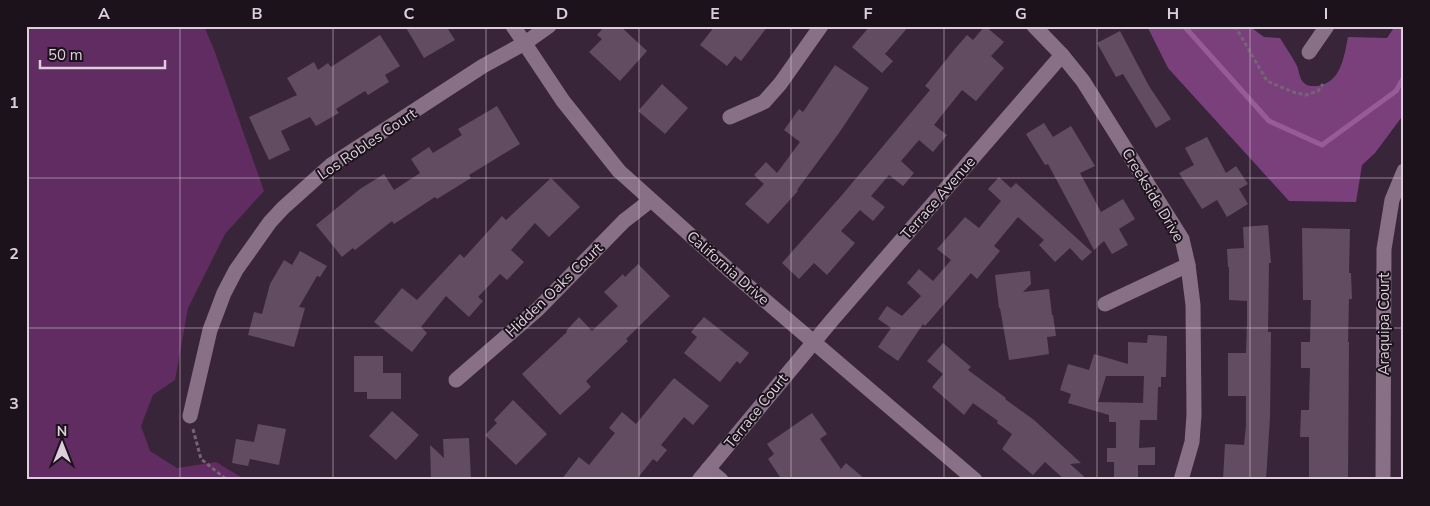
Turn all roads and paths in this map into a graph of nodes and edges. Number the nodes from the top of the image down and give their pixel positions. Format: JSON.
{"nodes":[{"id":1,"x":514,"y":26,"type":"edge"},
{"id":2,"x":549,"y":26,"type":"edge"},
{"id":3,"x":821,"y":26,"type":"edge"},
{"id":4,"x":1034,"y":26,"type":"edge"},
{"id":5,"x":1235,"y":26,"type":"edge"},
{"id":6,"x":1327,"y":26,"type":"edge"},
{"id":7,"x":525,"y":43,"type":"junction"},
{"id":8,"x":1309,"y":52,"type":"dead end"},
{"id":9,"x":1062,"y":55,"type":"junction"},
{"id":10,"x":1323,"y":84,"type":"dead end"},
{"id":11,"x":730,"y":117,"type":"dead end"},
{"id":12,"x":1404,"y":171,"type":"edge"},
{"id":13,"x":651,"y":200,"type":"junction"},
{"id":14,"x":1188,"y":265,"type":"junction"},
{"id":15,"x":1105,"y":304,"type":"dead end"},
{"id":16,"x":815,"y":342,"type":"junction"},
{"id":17,"x":456,"y":380,"type":"dead end"},
{"id":18,"x":190,"y":416,"type":"joint"},
{"id":19,"x":704,"y":474,"type":"edge"},
{"id":20,"x":227,"y":480,"type":"edge"},
{"id":21,"x":721,"y":480,"type":"edge"},
{"id":22,"x":975,"y":480,"type":"edge"},
{"id":23,"x":1182,"y":480,"type":"edge"},
{"id":24,"x":1383,"y":480,"type":"edge"}],
"edges":[{"from":1,"to":7,"type":"street","name":"California Drive"},
{"from":2,"to":7,"type":"street","name":"Los Robles Court"},
{"from":3,"to":11,"type":"street"},
{"from":4,"to":9,"type":"street","name":"Creekside Drive"},
{"from":5,"to":10,"type":"path"},
{"from":6,"to":8,"type":"street"},
{"from":7,"to":13,"type":"street","name":"California Drive"},
{"from":7,"to":18,"type":"street","name":"Los Robles Court"},
{"from":9,"to":14,"type":"street","name":"Creekside Drive"},
{"from":9,"to":16,"type":"street","name":"Terrace Avenue"},
{"from":12,"to":24,"type":"street","name":"Araquipa Court"},
{"from":13,"to":16,"type":"street","name":"California Drive"},
{"from":13,"to":17,"type":"street","name":"Hidden Oaks Court"},
{"from":14,"to":15,"type":"street"},
{"from":14,"to":23,"type":"street","name":"Creekside Drive"},
{"from":16,"to":19,"type":"street","name":"Terrace Court"},
{"from":16,"to":22,"type":"street","name":"California Drive"},
{"from":18,"to":20,"type":"path"},
{"from":19,"to":21,"type":"street"}]}
